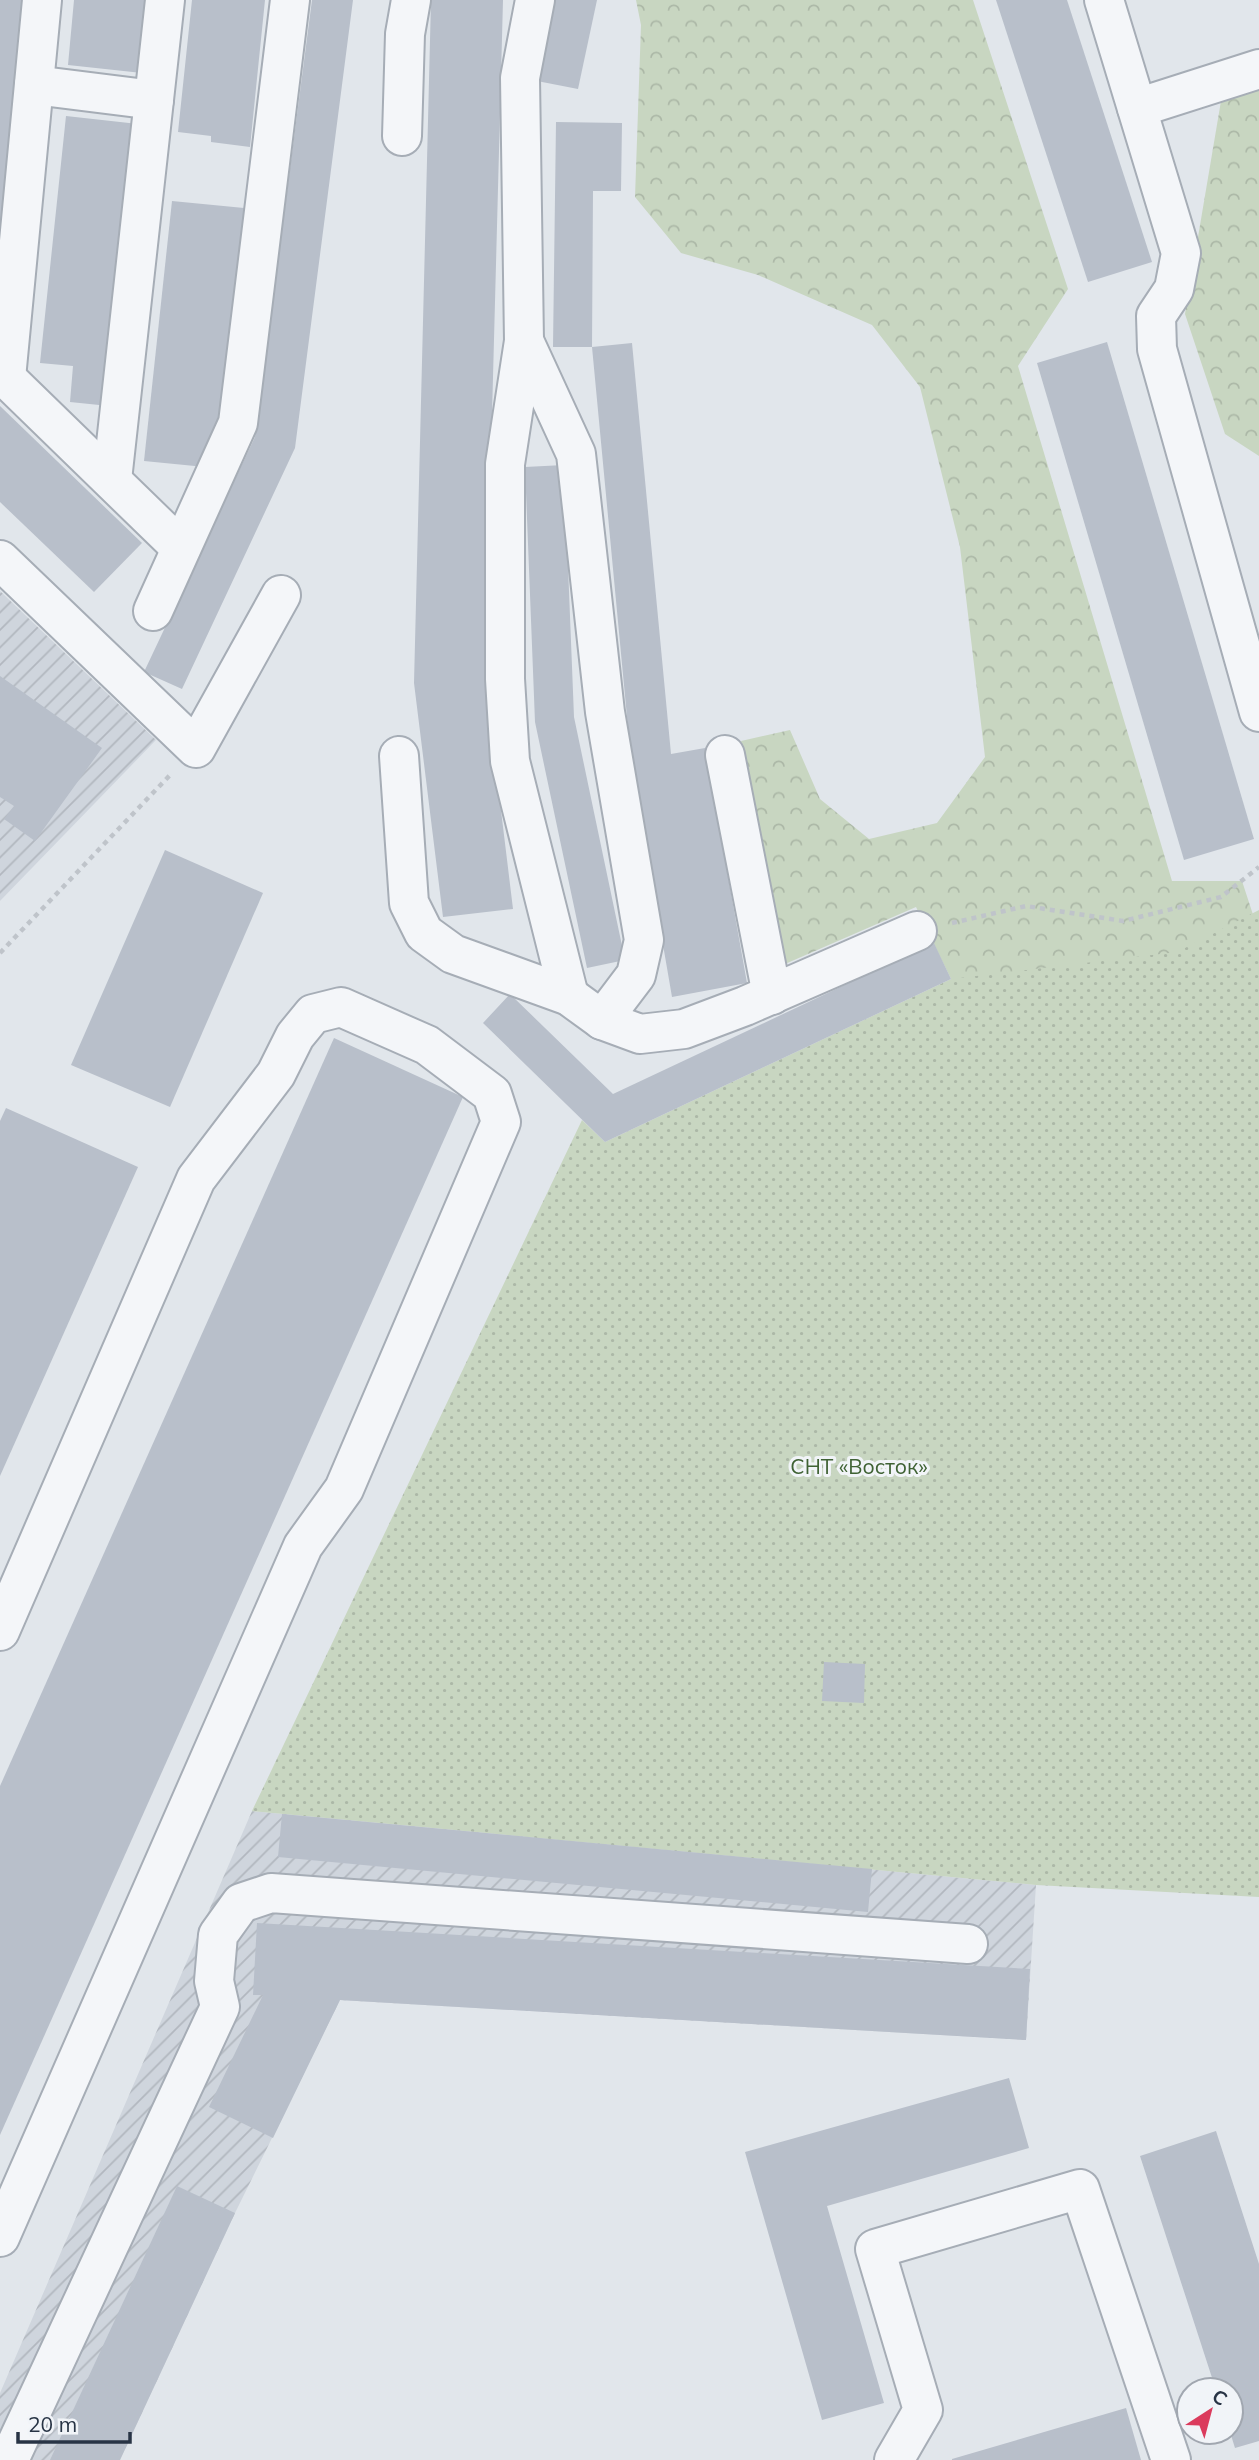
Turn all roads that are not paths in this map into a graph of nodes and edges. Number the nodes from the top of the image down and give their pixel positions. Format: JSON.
{"nodes":[{"id":1,"x":42,"y":0,"type":"edge"},
{"id":2,"x":165,"y":0,"type":"edge"},
{"id":3,"x":290,"y":0,"type":"edge"},
{"id":4,"x":411,"y":0,"type":"edge"},
{"id":5,"x":535,"y":0,"type":"edge"},
{"id":6,"x":1104,"y":0,"type":"edge"},
{"id":7,"x":1259,"y":69,"type":"edge"},
{"id":8,"x":34,"y":85,"type":"junction"},
{"id":9,"x":154,"y":100,"type":"junction"},
{"id":10,"x":1137,"y":108,"type":"junction"},
{"id":11,"x":402,"y":136,"type":"dead end"},
{"id":12,"x":524,"y":341,"type":"junction"},
{"id":13,"x":3,"y":375,"type":"edge"},
{"id":14,"x":112,"y":480,"type":"junction"},
{"id":15,"x":181,"y":548,"type":"junction"},
{"id":16,"x":0,"y":560,"type":"edge"},
{"id":17,"x":281,"y":595,"type":"dead end"},
{"id":18,"x":153,"y":611,"type":"dead end"},
{"id":19,"x":1259,"y":712,"type":"edge"},
{"id":20,"x":725,"y":755,"type":"dead end"},
{"id":21,"x":399,"y":756,"type":"dead end"},
{"id":22,"x":917,"y":931,"type":"road end"},
{"id":23,"x":772,"y":995,"type":"junction"},
{"id":24,"x":569,"y":996,"type":"junction"},
{"id":25,"x":602,"y":1020,"type":"junction"},
{"id":26,"x":0,"y":1631,"type":"edge"},
{"id":27,"x":968,"y":1944,"type":"dead end"},
{"id":28,"x":0,"y":2236,"type":"edge"},
{"id":29,"x":9,"y":2460,"type":"edge"},
{"id":30,"x":894,"y":2460,"type":"edge"},
{"id":31,"x":1171,"y":2460,"type":"edge"}],
"edges":[{"from":1,"to":8,"type":"lane"},
{"from":2,"to":9,"type":"lane"},
{"from":3,"to":15,"type":"lane"},
{"from":4,"to":11,"type":"lane"},
{"from":5,"to":12,"type":"lane"},
{"from":6,"to":10,"type":"lane"},
{"from":7,"to":10,"type":"lane"},
{"from":8,"to":9,"type":"lane"},
{"from":8,"to":13,"type":"lane"},
{"from":9,"to":14,"type":"lane"},
{"from":10,"to":19,"type":"lane"},
{"from":12,"to":24,"type":"lane"},
{"from":12,"to":25,"type":"lane"},
{"from":13,"to":14,"type":"lane"},
{"from":14,"to":15,"type":"lane"},
{"from":15,"to":18,"type":"lane"},
{"from":16,"to":17,"type":"lane"},
{"from":20,"to":23,"type":"lane"},
{"from":21,"to":24,"type":"lane"},
{"from":22,"to":23,"type":"lane"},
{"from":23,"to":25,"type":"lane"},
{"from":24,"to":25,"type":"lane"},
{"from":26,"to":28,"type":"lane"},
{"from":27,"to":29,"type":"lane"},
{"from":30,"to":31,"type":"lane"}]}
